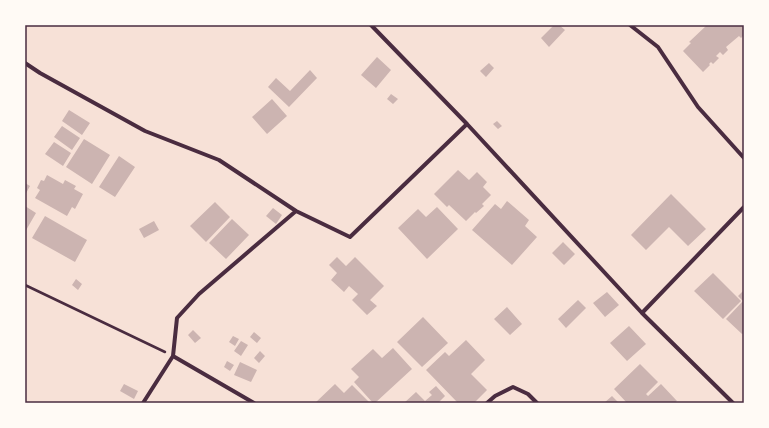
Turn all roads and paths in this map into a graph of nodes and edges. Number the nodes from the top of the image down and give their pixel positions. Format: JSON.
{"nodes":[{"id":1,"x":371,"y":25,"type":"edge"},
{"id":2,"x":630,"y":25,"type":"edge"},
{"id":3,"x":25,"y":63,"type":"edge"},
{"id":4,"x":467,"y":124,"type":"junction"},
{"id":5,"x":744,"y":158,"type":"edge"},
{"id":6,"x":744,"y":207,"type":"edge"},
{"id":7,"x":296,"y":211,"type":"junction"},
{"id":8,"x":25,"y":285,"type":"edge"},
{"id":9,"x":642,"y":313,"type":"junction"},
{"id":10,"x":173,"y":356,"type":"junction"},
{"id":11,"x":143,"y":403,"type":"edge"},
{"id":12,"x":254,"y":403,"type":"edge"},
{"id":13,"x":487,"y":403,"type":"edge"},
{"id":14,"x":537,"y":403,"type":"edge"},
{"id":15,"x":733,"y":403,"type":"edge"}],
"edges":[{"from":1,"to":4,"type":"street"},
{"from":2,"to":5,"type":"street"},
{"from":3,"to":7,"type":"street"},
{"from":4,"to":7,"type":"street"},
{"from":4,"to":9,"type":"street"},
{"from":6,"to":9,"type":"street"},
{"from":7,"to":10,"type":"street"},
{"from":8,"to":10,"type":"path"},
{"from":9,"to":15,"type":"street"},
{"from":10,"to":11,"type":"street"},
{"from":10,"to":12,"type":"street"},
{"from":13,"to":14,"type":"street"}]}
